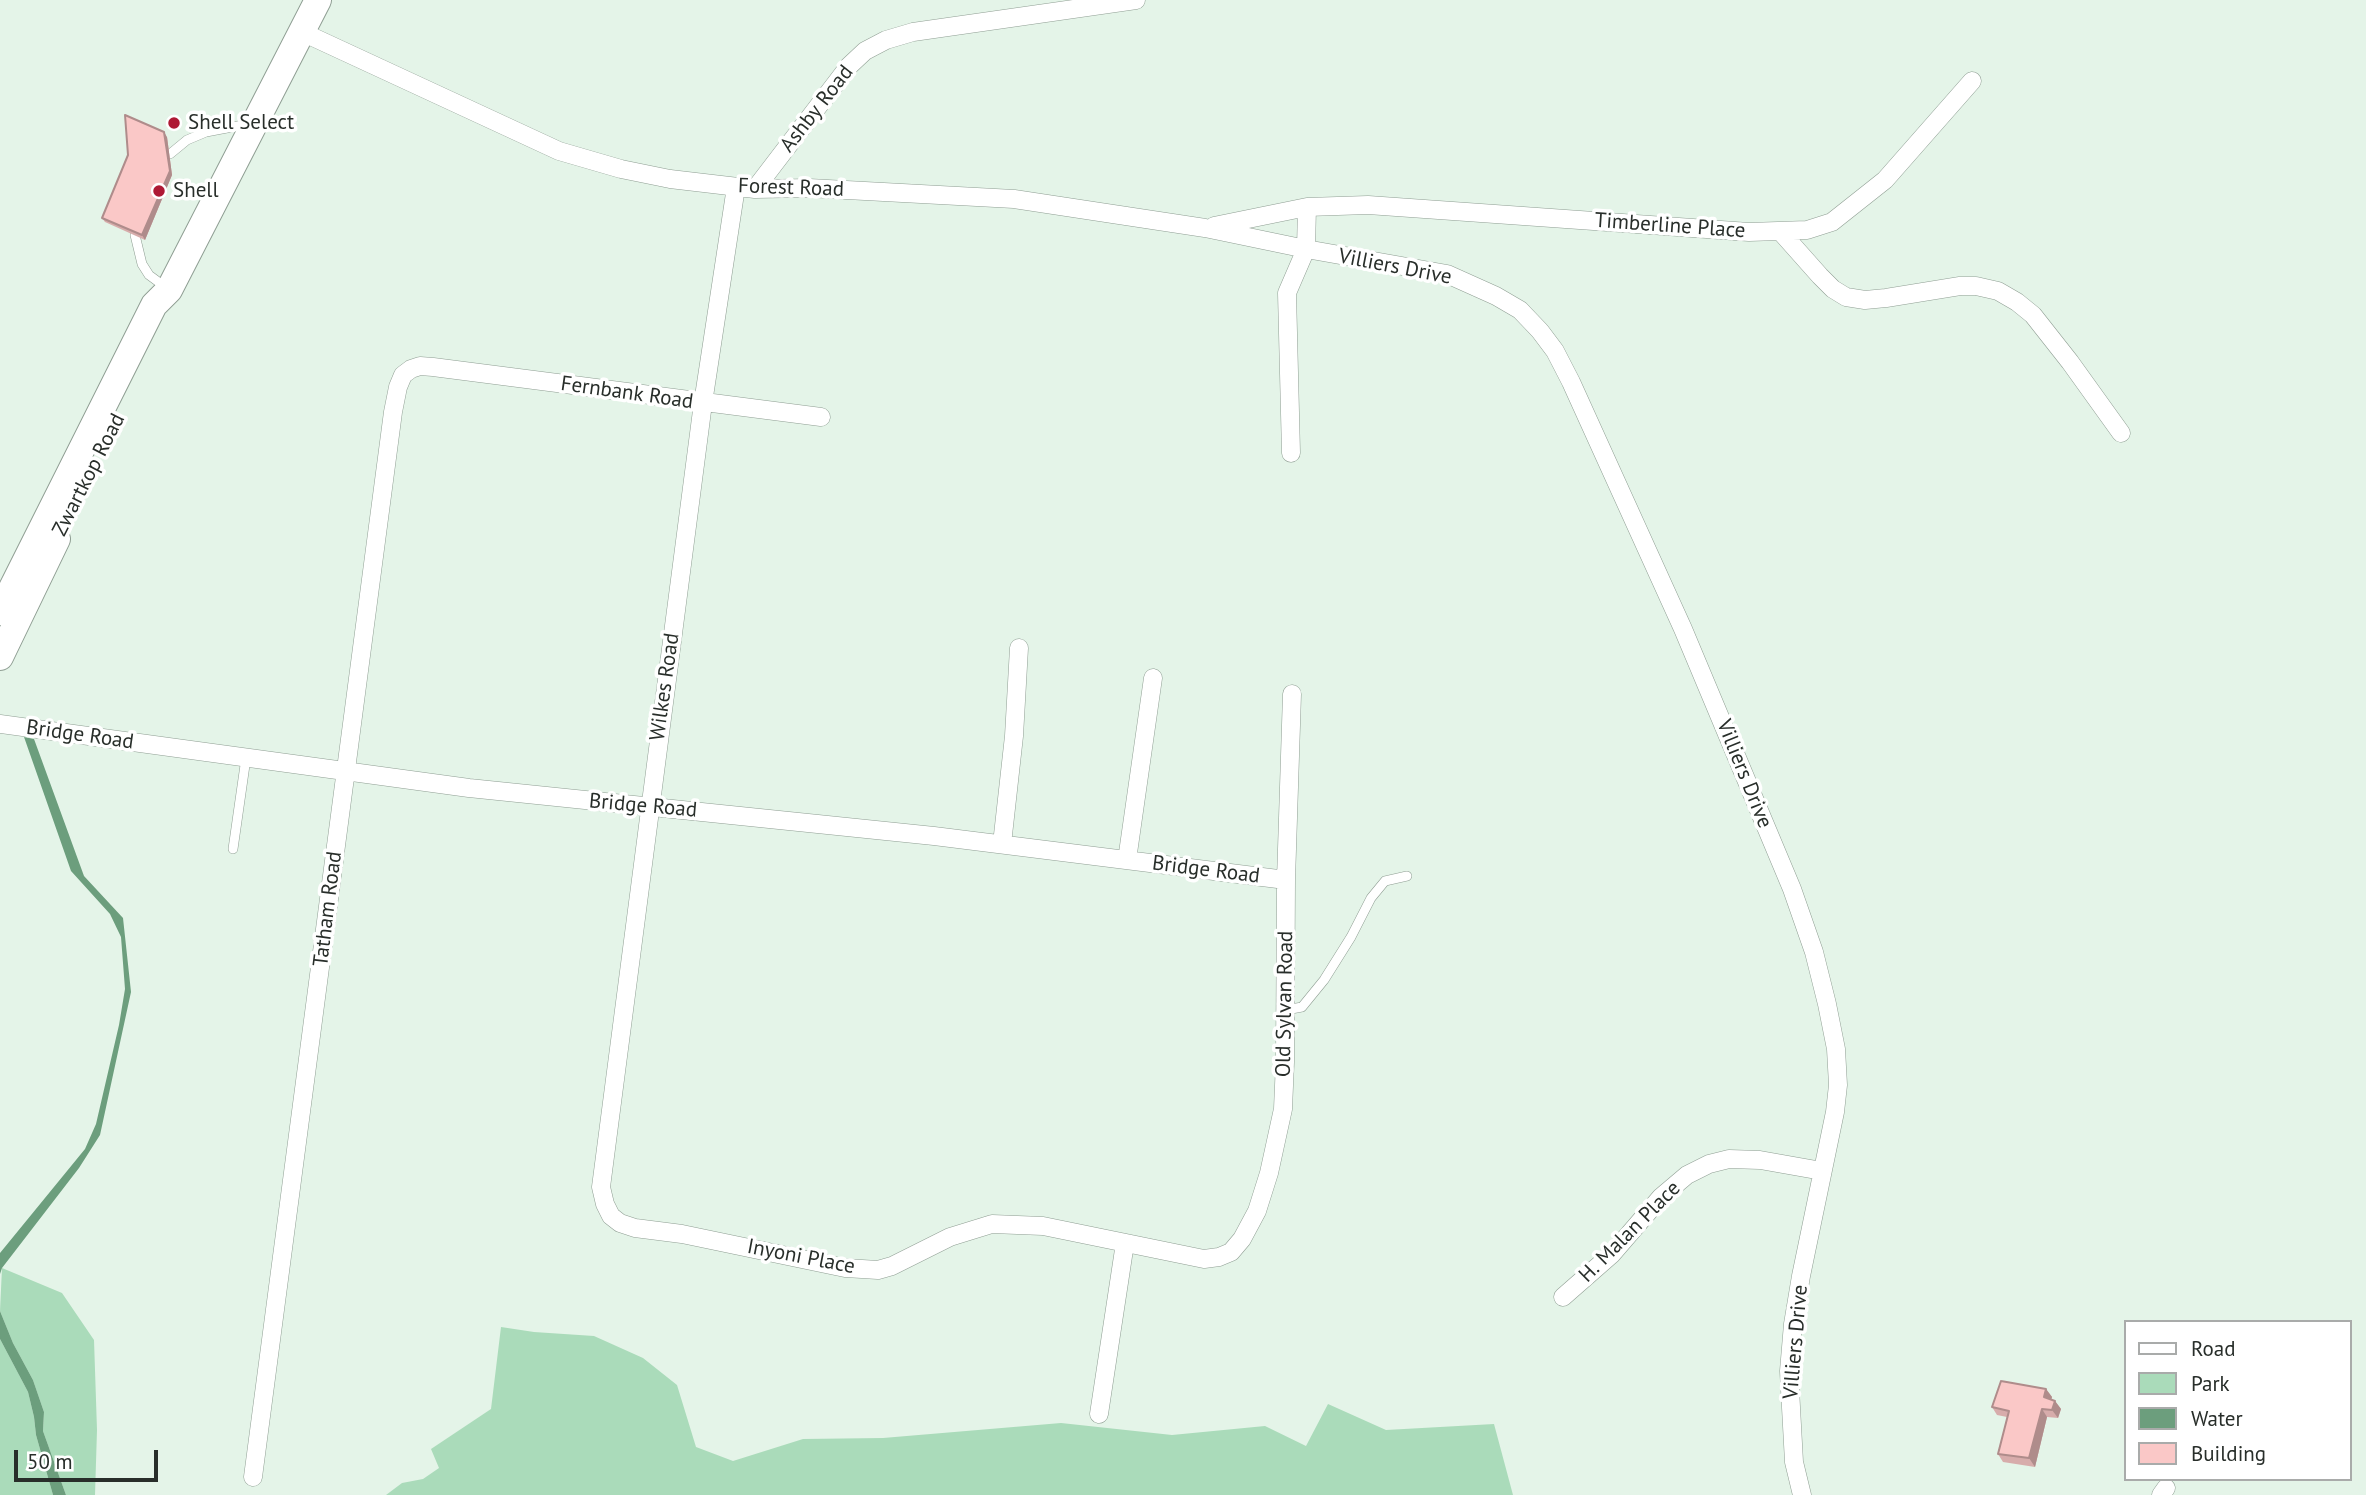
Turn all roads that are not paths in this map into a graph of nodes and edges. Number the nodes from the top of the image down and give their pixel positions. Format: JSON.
{"nodes":[{"id":1,"x":318,"y":0,"type":"edge"},
{"id":2,"x":1136,"y":0,"type":"edge"},
{"id":3,"x":302,"y":32,"type":"junction"},
{"id":4,"x":1972,"y":81,"type":"dead end"},
{"id":5,"x":254,"y":123,"type":"junction"},
{"id":6,"x":170,"y":155,"type":"edge"},
{"id":7,"x":736,"y":187,"type":"junction"},
{"id":8,"x":755,"y":189,"type":"junction"},
{"id":9,"x":1307,"y":207,"type":"junction"},
{"id":10,"x":1205,"y":228,"type":"junction"},
{"id":11,"x":1780,"y":231,"type":"junction"},
{"id":12,"x":135,"y":235,"type":"edge"},
{"id":13,"x":1306,"y":250,"type":"junction"},
{"id":14,"x":169,"y":290,"type":"junction"},
{"id":15,"x":433,"y":367,"type":"joint"},
{"id":16,"x":703,"y":403,"type":"junction"},
{"id":17,"x":821,"y":417,"type":"dead end"},
{"id":18,"x":2121,"y":433,"type":"dead end"},
{"id":19,"x":1291,"y":453,"type":"dead end"},
{"id":20,"x":0,"y":612,"type":"edge"},
{"id":21,"x":1019,"y":648,"type":"dead end"},
{"id":22,"x":0,"y":657,"type":"edge"},
{"id":23,"x":1153,"y":678,"type":"dead end"},
{"id":24,"x":1292,"y":694,"type":"dead end"},
{"id":25,"x":0,"y":724,"type":"edge"},
{"id":26,"x":246,"y":758,"type":"junction"},
{"id":27,"x":346,"y":772,"type":"junction"},
{"id":28,"x":649,"y":807,"type":"junction"},
{"id":29,"x":1002,"y":844,"type":"junction"},
{"id":30,"x":233,"y":849,"type":"dead end"},
{"id":31,"x":1127,"y":860,"type":"junction"},
{"id":32,"x":1407,"y":876,"type":"dead end"},
{"id":33,"x":1286,"y":880,"type":"junction"},
{"id":34,"x":1286,"y":1010,"type":"junction"},
{"id":35,"x":1822,"y":1171,"type":"junction"},
{"id":36,"x":601,"y":1186,"type":"joint"},
{"id":37,"x":1125,"y":1243,"type":"junction"},
{"id":38,"x":1181,"y":1255,"type":"joint"},
{"id":39,"x":1563,"y":1297,"type":"dead end"},
{"id":40,"x":1099,"y":1414,"type":"dead end"},
{"id":41,"x":253,"y":1476,"type":"dead end"},
{"id":42,"x":1802,"y":1495,"type":"edge"}],
"edges":[{"from":1,"to":3,"type":"street","name":"Zwartkop Road"},
{"from":2,"to":8,"type":"street","name":"Ashby Road"},
{"from":3,"to":5,"type":"street","name":"Zwartkop Road"},
{"from":3,"to":7,"type":"street","name":"Forest Road"},
{"from":4,"to":11,"type":"street","name":"Timberline Place"},
{"from":5,"to":6,"type":"lane"},
{"from":5,"to":14,"type":"street","name":"Zwartkop Road"},
{"from":7,"to":8,"type":"street","name":"Forest Road"},
{"from":7,"to":16,"type":"street","name":"Wilkes Road"},
{"from":8,"to":10,"type":"street","name":"Forest Road"},
{"from":9,"to":10,"type":"street","name":"Timberline Place"},
{"from":9,"to":11,"type":"street","name":"Timberline Place"},
{"from":9,"to":13,"type":"street"},
{"from":10,"to":13,"type":"street","name":"Forest Road"},
{"from":11,"to":18,"type":"street"},
{"from":12,"to":14,"type":"lane"},
{"from":13,"to":19,"type":"street"},
{"from":13,"to":35,"type":"street","name":"Villiers Drive"},
{"from":14,"to":20,"type":"street","name":"Zwartkop Road"},
{"from":14,"to":22,"type":"street","name":"Zwartkop Road"},
{"from":15,"to":16,"type":"street","name":"Fernbank Road"},
{"from":15,"to":27,"type":"street","name":"Tatham Road"},
{"from":16,"to":17,"type":"street","name":"Fernbank Road"},
{"from":16,"to":28,"type":"street","name":"Wilkes Road"},
{"from":21,"to":29,"type":"street"},
{"from":23,"to":31,"type":"street"},
{"from":24,"to":33,"type":"street","name":"Old Sylvan Road"},
{"from":25,"to":26,"type":"street","name":"Bridge Road"},
{"from":26,"to":27,"type":"street","name":"Bridge Road"},
{"from":26,"to":30,"type":"lane"},
{"from":27,"to":28,"type":"street","name":"Bridge Road"},
{"from":27,"to":41,"type":"street","name":"Tatham Road"},
{"from":28,"to":29,"type":"street","name":"Bridge Road"},
{"from":28,"to":36,"type":"street","name":"Wilkes Road"},
{"from":29,"to":31,"type":"street","name":"Bridge Road"},
{"from":31,"to":33,"type":"street","name":"Bridge Road"},
{"from":32,"to":34,"type":"lane"},
{"from":33,"to":34,"type":"street","name":"Old Sylvan Road"},
{"from":34,"to":38,"type":"street","name":"Old Sylvan Road"},
{"from":35,"to":39,"type":"street","name":"H. Malan Place"},
{"from":35,"to":42,"type":"street","name":"Villiers Drive"},
{"from":36,"to":37,"type":"street","name":"Inyoni Place"},
{"from":37,"to":38,"type":"street","name":"Inyoni Place"},
{"from":37,"to":40,"type":"street"}]}
